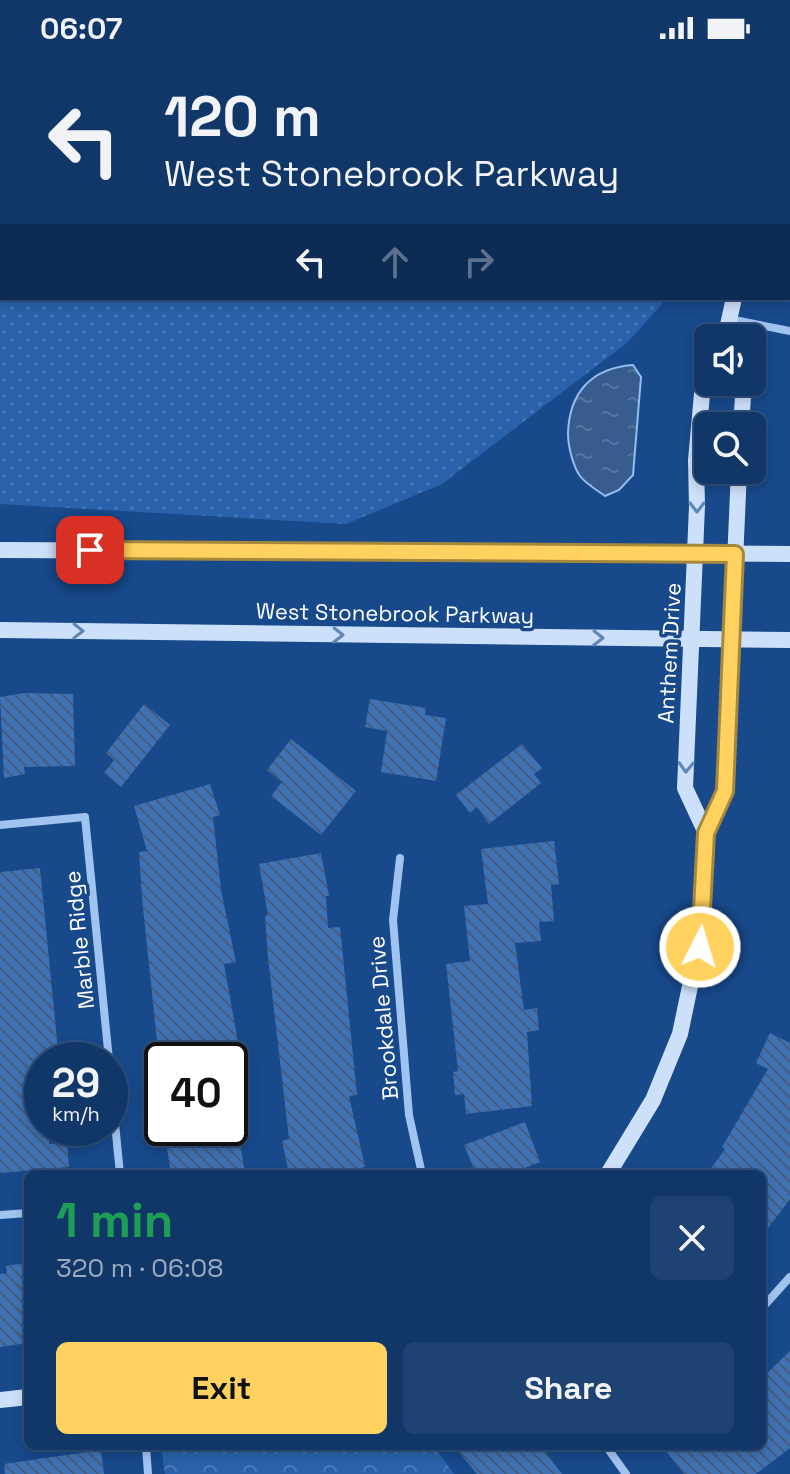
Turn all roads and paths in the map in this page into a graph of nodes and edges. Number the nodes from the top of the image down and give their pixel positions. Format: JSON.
{"nodes":[{"id":1,"x":733,"y":300,"type":"edge"},
{"id":2,"x":728,"y":318,"type":"junction"},
{"id":3,"x":727,"y":324,"type":"edge"},
{"id":4,"x":790,"y":331,"type":"edge"},
{"id":5,"x":702,"y":396,"type":"edge"},
{"id":6,"x":738,"y":484,"type":"edge"},
{"id":7,"x":0,"y":550,"type":"edge"},
{"id":8,"x":695,"y":554,"type":"junction"},
{"id":9,"x":735,"y":554,"type":"junction"},
{"id":10,"x":790,"y":554,"type":"edge"},
{"id":11,"x":0,"y":630,"type":"edge"},
{"id":12,"x":692,"y":639,"type":"junction"},
{"id":13,"x":731,"y":639,"type":"junction"},
{"id":14,"x":790,"y":640,"type":"edge"},
{"id":15,"x":0,"y":825,"type":"edge"},
{"id":16,"x":706,"y":833,"type":"junction"},
{"id":17,"x":400,"y":858,"type":"dead end"},
{"id":18,"x":107,"y":1042,"type":"edge"},
{"id":19,"x":117,"y":1146,"type":"edge"},
{"id":20,"x":120,"y":1170,"type":"edge"},
{"id":21,"x":421,"y":1170,"type":"edge"},
{"id":22,"x":610,"y":1170,"type":"edge"},
{"id":23,"x":24,"y":1213,"type":"edge"},
{"id":24,"x":0,"y":1215,"type":"edge"},
{"id":25,"x":790,"y":1277,"type":"edge"},
{"id":26,"x":766,"y":1304,"type":"edge"},
{"id":27,"x":24,"y":1397,"type":"edge"},
{"id":28,"x":0,"y":1400,"type":"edge"},
{"id":29,"x":146,"y":1450,"type":"edge"},
{"id":30,"x":609,"y":1450,"type":"edge"},
{"id":31,"x":148,"y":1474,"type":"edge"},
{"id":32,"x":626,"y":1474,"type":"edge"}],
"edges":[{"from":1,"to":2,"type":"street"},
{"from":2,"to":3,"type":"street"},
{"from":2,"to":4,"type":"street"},
{"from":5,"to":8,"type":"street","name":"Anthem Drive","one_way":true},
{"from":6,"to":9,"type":"street","name":"Anthem Drive"},
{"from":7,"to":8,"type":"street"},
{"from":8,"to":9,"type":"street"},
{"from":8,"to":12,"type":"street","name":"Anthem Drive"},
{"from":9,"to":10,"type":"street"},
{"from":9,"to":13,"type":"street","name":"Anthem Drive"},
{"from":11,"to":12,"type":"street","name":"West Stonebrook Parkway","one_way":true},
{"from":12,"to":13,"type":"street","name":"West Stonebrook Parkway"},
{"from":12,"to":16,"type":"street","name":"Anthem Drive","one_way":true},
{"from":13,"to":14,"type":"street","name":"West Stonebrook Parkway"},
{"from":13,"to":16,"type":"street","name":"Anthem Drive"},
{"from":15,"to":18,"type":"street","name":"Marble Ridge"},
{"from":16,"to":22,"type":"street","name":"Anthem Drive"},
{"from":17,"to":21,"type":"street","name":"Brookdale Drive"},
{"from":19,"to":20,"type":"street"},
{"from":23,"to":24,"type":"street"},
{"from":25,"to":26,"type":"street"},
{"from":27,"to":28,"type":"street"},
{"from":29,"to":31,"type":"street"},
{"from":30,"to":32,"type":"street"}]}
